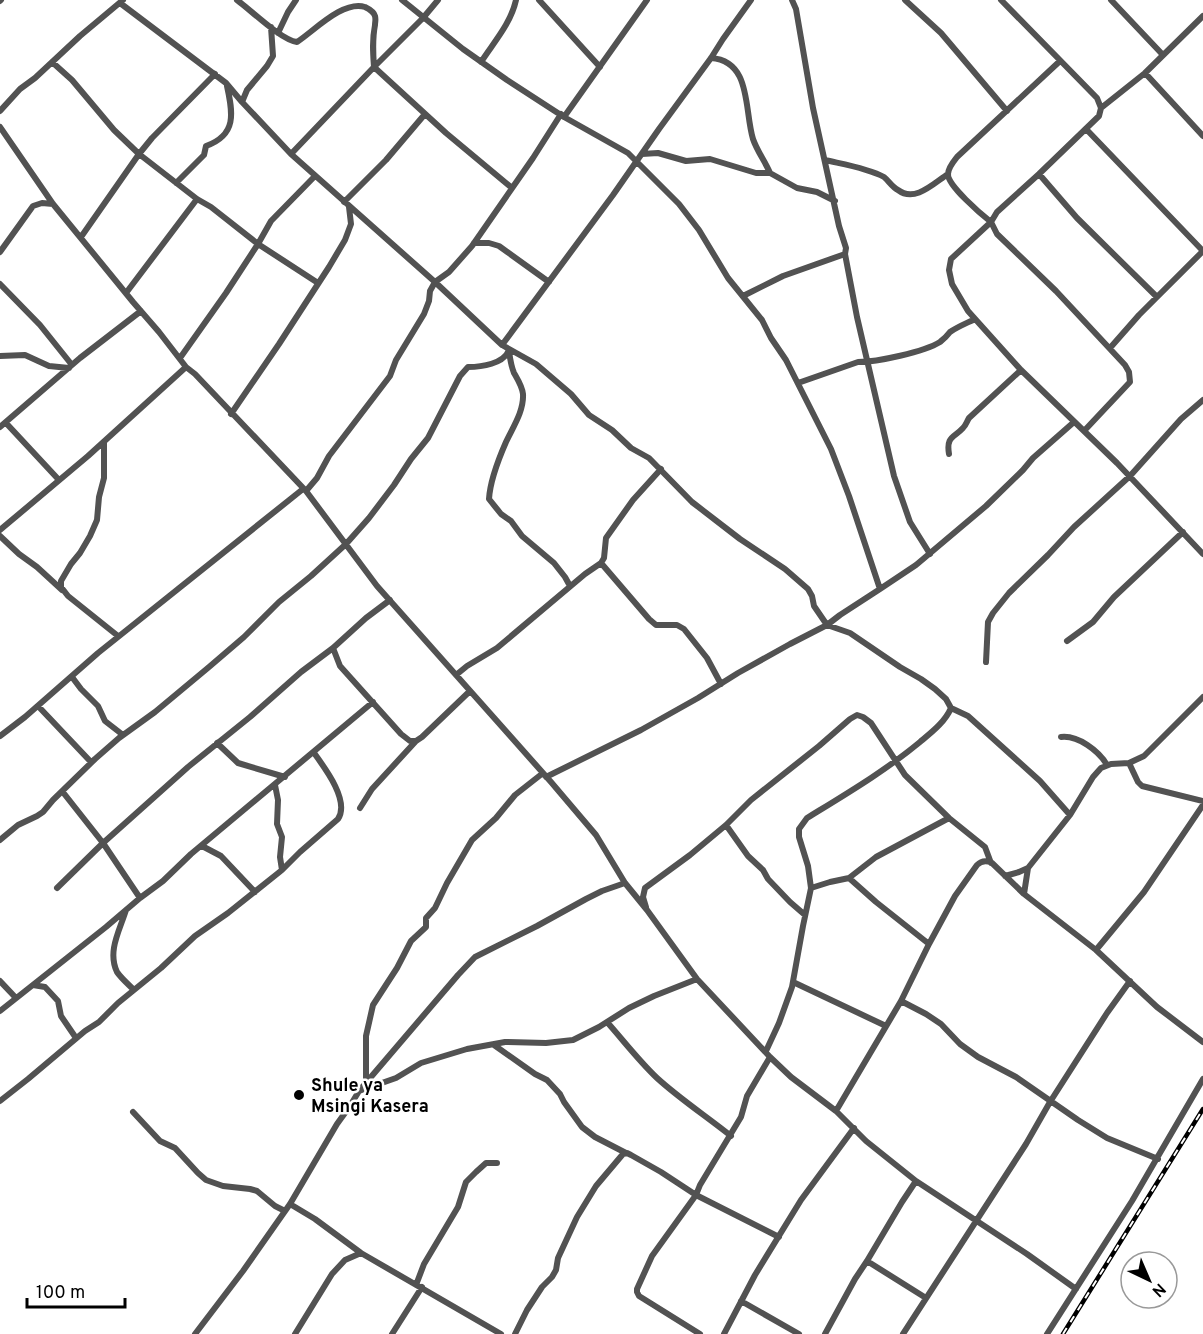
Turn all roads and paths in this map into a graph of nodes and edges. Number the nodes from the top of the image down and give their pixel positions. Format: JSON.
{"nodes":[{"id":1,"x":237,"y":0,"type":"edge"},
{"id":2,"x":296,"y":0,"type":"edge"},
{"id":3,"x":402,"y":0,"type":"edge"},
{"id":4,"x":438,"y":0,"type":"edge"},
{"id":5,"x":516,"y":0,"type":"edge"},
{"id":6,"x":538,"y":0,"type":"edge"},
{"id":7,"x":647,"y":0,"type":"edge"},
{"id":8,"x":751,"y":0,"type":"edge"},
{"id":9,"x":792,"y":0,"type":"edge"},
{"id":10,"x":905,"y":0,"type":"edge"},
{"id":11,"x":1000,"y":0,"type":"edge"},
{"id":12,"x":1111,"y":0,"type":"edge"},
{"id":13,"x":122,"y":2,"type":"edge"},
{"id":14,"x":1203,"y":16,"type":"edge"},
{"id":15,"x":423,"y":18,"type":"junction"},
{"id":16,"x":271,"y":27,"type":"junction"},
{"id":17,"x":278,"y":33,"type":"junction"},
{"id":18,"x":1163,"y":55,"type":"junction"},
{"id":19,"x":711,"y":58,"type":"junction"},
{"id":20,"x":1060,"y":60,"type":"junction"},
{"id":21,"x":52,"y":62,"type":"junction"},
{"id":22,"x":481,"y":62,"type":"junction"},
{"id":23,"x":374,"y":67,"type":"junction"},
{"id":24,"x":600,"y":67,"type":"junction"},
{"id":25,"x":1145,"y":73,"type":"junction"},
{"id":26,"x":215,"y":74,"type":"junction"},
{"id":27,"x":226,"y":83,"type":"junction"},
{"id":28,"x":242,"y":102,"type":"junction"},
{"id":29,"x":1101,"y":108,"type":"junction"},
{"id":30,"x":0,"y":111,"type":"edge"},
{"id":31,"x":1007,"y":111,"type":"junction"},
{"id":32,"x":425,"y":114,"type":"junction"},
{"id":33,"x":563,"y":116,"type":"junction"},
{"id":34,"x":0,"y":127,"type":"edge"},
{"id":35,"x":1086,"y":129,"type":"junction"},
{"id":36,"x":1203,"y":136,"type":"edge"},
{"id":37,"x":3,"y":137,"type":"edge"},
{"id":38,"x":140,"y":154,"type":"junction"},
{"id":39,"x":291,"y":154,"type":"junction"},
{"id":40,"x":642,"y":154,"type":"junction"},
{"id":41,"x":825,"y":160,"type":"junction"},
{"id":42,"x":637,"y":161,"type":"junction"},
{"id":43,"x":770,"y":173,"type":"junction"},
{"id":44,"x":948,"y":174,"type":"junction"},
{"id":45,"x":1039,"y":174,"type":"junction"},
{"id":46,"x":315,"y":176,"type":"junction"},
{"id":47,"x":176,"y":183,"type":"junction"},
{"id":48,"x":512,"y":188,"type":"junction"},
{"id":49,"x":197,"y":199,"type":"junction"},
{"id":50,"x":835,"y":201,"type":"junction"},
{"id":51,"x":53,"y":204,"type":"junction"},
{"id":52,"x":347,"y":204,"type":"junction"},
{"id":53,"x":992,"y":222,"type":"junction"},
{"id":54,"x":81,"y":237,"type":"junction"},
{"id":55,"x":474,"y":243,"type":"junction"},
{"id":56,"x":258,"y":244,"type":"junction"},
{"id":57,"x":1203,"y":251,"type":"edge"},
{"id":58,"x":0,"y":252,"type":"edge"},
{"id":59,"x":845,"y":254,"type":"junction"},
{"id":60,"x":435,"y":282,"type":"junction"},
{"id":61,"x":549,"y":282,"type":"junction"},
{"id":62,"x":318,"y":283,"type":"junction"},
{"id":63,"x":0,"y":284,"type":"edge"},
{"id":64,"x":126,"y":293,"type":"junction"},
{"id":65,"x":743,"y":296,"type":"junction"},
{"id":66,"x":1157,"y":297,"type":"junction"},
{"id":67,"x":141,"y":311,"type":"junction"},
{"id":68,"x":975,"y":319,"type":"junction"},
{"id":69,"x":502,"y":345,"type":"junction"},
{"id":70,"x":1110,"y":348,"type":"junction"},
{"id":71,"x":509,"y":350,"type":"junction"},
{"id":72,"x":0,"y":356,"type":"edge"},
{"id":73,"x":180,"y":358,"type":"junction"},
{"id":74,"x":868,"y":362,"type":"junction"},
{"id":75,"x":70,"y":367,"type":"junction"},
{"id":76,"x":186,"y":367,"type":"junction"},
{"id":77,"x":1021,"y":370,"type":"junction"},
{"id":78,"x":798,"y":383,"type":"junction"},
{"id":79,"x":1202,"y":402,"type":"edge"},
{"id":80,"x":231,"y":414,"type":"junction"},
{"id":81,"x":1074,"y":422,"type":"junction"},
{"id":82,"x":3,"y":425,"type":"edge"},
{"id":83,"x":1084,"y":431,"type":"junction"},
{"id":84,"x":104,"y":442,"type":"junction"},
{"id":85,"x":949,"y":453,"type":"dead end"},
{"id":86,"x":661,"y":469,"type":"junction"},
{"id":87,"x":1130,"y":476,"type":"junction"},
{"id":88,"x":59,"y":480,"type":"junction"},
{"id":89,"x":305,"y":490,"type":"junction"},
{"id":90,"x":0,"y":530,"type":"edge"},
{"id":91,"x":1183,"y":532,"type":"junction"},
{"id":92,"x":0,"y":536,"type":"edge"},
{"id":93,"x":346,"y":544,"type":"junction"},
{"id":94,"x":1203,"y":553,"type":"edge"},
{"id":95,"x":930,"y":554,"type":"junction"},
{"id":96,"x":601,"y":563,"type":"junction"},
{"id":97,"x":570,"y":586,"type":"junction"},
{"id":98,"x":880,"y":589,"type":"junction"},
{"id":99,"x":63,"y":590,"type":"junction"},
{"id":100,"x":390,"y":600,"type":"junction"},
{"id":101,"x":827,"y":625,"type":"junction"},
{"id":102,"x":118,"y":636,"type":"junction"},
{"id":103,"x":1067,"y":641,"type":"dead end"},
{"id":104,"x":333,"y":648,"type":"junction"},
{"id":105,"x":986,"y":662,"type":"dead end"},
{"id":106,"x":456,"y":675,"type":"junction"},
{"id":107,"x":72,"y":676,"type":"junction"},
{"id":108,"x":721,"y":684,"type":"junction"},
{"id":109,"x":470,"y":691,"type":"junction"},
{"id":110,"x":1203,"y":697,"type":"edge"},
{"id":111,"x":373,"y":702,"type":"junction"},
{"id":112,"x":38,"y":706,"type":"junction"},
{"id":113,"x":951,"y":708,"type":"junction"},
{"id":114,"x":123,"y":735,"type":"junction"},
{"id":115,"x":0,"y":736,"type":"edge"},
{"id":116,"x":1061,"y":737,"type":"dead end"},
{"id":117,"x":416,"y":741,"type":"junction"},
{"id":118,"x":217,"y":743,"type":"junction"},
{"id":119,"x":314,"y":753,"type":"junction"},
{"id":120,"x":91,"y":762,"type":"junction"},
{"id":121,"x":896,"y":762,"type":"junction"},
{"id":122,"x":1129,"y":763,"type":"junction"},
{"id":123,"x":1107,"y":765,"type":"junction"},
{"id":124,"x":545,"y":775,"type":"junction"},
{"id":125,"x":285,"y":777,"type":"junction"},
{"id":126,"x":275,"y":784,"type":"junction"},
{"id":127,"x":62,"y":790,"type":"junction"},
{"id":128,"x":1203,"y":803,"type":"edge"},
{"id":129,"x":360,"y":808,"type":"dead end"},
{"id":130,"x":1070,"y":815,"type":"junction"},
{"id":131,"x":949,"y":818,"type":"junction"},
{"id":132,"x":726,"y":825,"type":"junction"},
{"id":133,"x":0,"y":840,"type":"edge"},
{"id":134,"x":103,"y":843,"type":"junction"},
{"id":135,"x":202,"y":846,"type":"junction"},
{"id":136,"x":992,"y":863,"type":"junction"},
{"id":137,"x":1028,"y":868,"type":"junction"},
{"id":138,"x":282,"y":870,"type":"junction"},
{"id":139,"x":1005,"y":876,"type":"junction"},
{"id":140,"x":849,"y":879,"type":"junction"},
{"id":141,"x":625,"y":883,"type":"junction"},
{"id":142,"x":57,"y":888,"type":"dead end"},
{"id":143,"x":811,"y":888,"type":"junction"},
{"id":144,"x":255,"y":892,"type":"junction"},
{"id":145,"x":1024,"y":894,"type":"junction"},
{"id":146,"x":140,"y":898,"type":"junction"},
{"id":147,"x":126,"y":910,"type":"junction"},
{"id":148,"x":647,"y":910,"type":"junction"},
{"id":149,"x":805,"y":915,"type":"junction"},
{"id":150,"x":929,"y":944,"type":"junction"},
{"id":151,"x":1096,"y":950,"type":"junction"},
{"id":152,"x":698,"y":979,"type":"junction"},
{"id":153,"x":0,"y":981,"type":"edge"},
{"id":154,"x":1130,"y":981,"type":"junction"},
{"id":155,"x":793,"y":982,"type":"junction"},
{"id":156,"x":33,"y":985,"type":"junction"},
{"id":157,"x":134,"y":990,"type":"junction"},
{"id":158,"x":16,"y":999,"type":"junction"},
{"id":159,"x":901,"y":1001,"type":"junction"},
{"id":160,"x":0,"y":1011,"type":"edge"},
{"id":161,"x":607,"y":1022,"type":"junction"},
{"id":162,"x":886,"y":1026,"type":"junction"},
{"id":163,"x":76,"y":1038,"type":"junction"},
{"id":164,"x":1203,"y":1042,"type":"edge"},
{"id":165,"x":494,"y":1045,"type":"junction"},
{"id":166,"x":768,"y":1054,"type":"junction"},
{"id":167,"x":1203,"y":1079,"type":"edge"},
{"id":168,"x":366,"y":1083,"type":"junction"},
{"id":169,"x":359,"y":1091,"type":"junction"},
{"id":170,"x":0,"y":1101,"type":"edge"},
{"id":171,"x":1050,"y":1102,"type":"junction"},
{"id":172,"x":836,"y":1111,"type":"junction"},
{"id":173,"x":133,"y":1112,"type":"dead end"},
{"id":174,"x":854,"y":1128,"type":"junction"},
{"id":175,"x":731,"y":1136,"type":"junction"},
{"id":176,"x":627,"y":1153,"type":"junction"},
{"id":177,"x":1158,"y":1160,"type":"junction"},
{"id":178,"x":497,"y":1163,"type":"dead end"},
{"id":179,"x":916,"y":1180,"type":"junction"},
{"id":180,"x":696,"y":1195,"type":"junction"},
{"id":181,"x":290,"y":1204,"type":"junction"},
{"id":182,"x":285,"y":1211,"type":"junction"},
{"id":183,"x":976,"y":1220,"type":"junction"},
{"id":184,"x":779,"y":1237,"type":"junction"},
{"id":185,"x":361,"y":1253,"type":"junction"},
{"id":186,"x":867,"y":1261,"type":"junction"},
{"id":187,"x":419,"y":1286,"type":"junction"},
{"id":188,"x":1076,"y":1289,"type":"junction"},
{"id":189,"x":926,"y":1298,"type":"junction"},
{"id":190,"x":741,"y":1301,"type":"junction"},
{"id":191,"x":195,"y":1334,"type":"edge"},
{"id":192,"x":295,"y":1334,"type":"edge"},
{"id":193,"x":392,"y":1334,"type":"edge"},
{"id":194,"x":501,"y":1334,"type":"edge"},
{"id":195,"x":514,"y":1334,"type":"edge"},
{"id":196,"x":700,"y":1334,"type":"edge"},
{"id":197,"x":724,"y":1334,"type":"edge"},
{"id":198,"x":799,"y":1334,"type":"edge"},
{"id":199,"x":825,"y":1334,"type":"edge"},
{"id":200,"x":903,"y":1334,"type":"edge"},
{"id":201,"x":1047,"y":1334,"type":"edge"}],
"edges":[{"from":1,"to":16,"type":"street"},
{"from":2,"to":17,"type":"street"},
{"from":3,"to":15,"type":"street"},
{"from":4,"to":15,"type":"street"},
{"from":5,"to":22,"type":"street"},
{"from":6,"to":24,"type":"street"},
{"from":7,"to":24,"type":"street"},
{"from":8,"to":19,"type":"street"},
{"from":9,"to":41,"type":"street"},
{"from":10,"to":31,"type":"street"},
{"from":11,"to":20,"type":"street"},
{"from":12,"to":18,"type":"street"},
{"from":13,"to":21,"type":"street"},
{"from":13,"to":26,"type":"street"},
{"from":14,"to":18,"type":"street"},
{"from":15,"to":22,"type":"street"},
{"from":15,"to":23,"type":"street"},
{"from":16,"to":17,"type":"street"},
{"from":16,"to":28,"type":"street"},
{"from":17,"to":23,"type":"street"},
{"from":18,"to":25,"type":"street"},
{"from":19,"to":40,"type":"street"},
{"from":19,"to":43,"type":"street"},
{"from":20,"to":29,"type":"street"},
{"from":20,"to":31,"type":"street"},
{"from":21,"to":30,"type":"street"},
{"from":21,"to":38,"type":"street"},
{"from":22,"to":33,"type":"street"},
{"from":23,"to":32,"type":"street"},
{"from":23,"to":39,"type":"street"},
{"from":24,"to":33,"type":"street"},
{"from":25,"to":29,"type":"street"},
{"from":25,"to":36,"type":"street"},
{"from":26,"to":27,"type":"street"},
{"from":26,"to":38,"type":"street"},
{"from":27,"to":28,"type":"street"},
{"from":27,"to":47,"type":"street"},
{"from":28,"to":39,"type":"street"},
{"from":29,"to":35,"type":"street"},
{"from":31,"to":44,"type":"street"},
{"from":32,"to":48,"type":"street"},
{"from":32,"to":52,"type":"street"},
{"from":33,"to":42,"type":"street"},
{"from":33,"to":48,"type":"street"},
{"from":34,"to":37,"type":"street"},
{"from":35,"to":45,"type":"street"},
{"from":35,"to":57,"type":"street"},
{"from":37,"to":51,"type":"street"},
{"from":38,"to":47,"type":"street"},
{"from":38,"to":54,"type":"street"},
{"from":39,"to":46,"type":"street"},
{"from":40,"to":42,"type":"street"},
{"from":40,"to":43,"type":"street"},
{"from":41,"to":44,"type":"street"},
{"from":41,"to":50,"type":"street"},
{"from":42,"to":61,"type":"street"},
{"from":42,"to":65,"type":"street"},
{"from":43,"to":50,"type":"street"},
{"from":44,"to":53,"type":"street"},
{"from":45,"to":53,"type":"street"},
{"from":45,"to":66,"type":"street"},
{"from":46,"to":52,"type":"street"},
{"from":46,"to":56,"type":"street"},
{"from":47,"to":49,"type":"street"},
{"from":48,"to":55,"type":"street"},
{"from":49,"to":56,"type":"street"},
{"from":49,"to":64,"type":"street"},
{"from":50,"to":59,"type":"street"},
{"from":51,"to":54,"type":"street"},
{"from":51,"to":58,"type":"street"},
{"from":52,"to":60,"type":"street"},
{"from":52,"to":62,"type":"street"},
{"from":53,"to":68,"type":"street"},
{"from":53,"to":70,"type":"street"},
{"from":54,"to":64,"type":"street"},
{"from":55,"to":60,"type":"street"},
{"from":55,"to":61,"type":"street"},
{"from":56,"to":62,"type":"street"},
{"from":56,"to":73,"type":"street"},
{"from":57,"to":66,"type":"street"},
{"from":59,"to":65,"type":"street"},
{"from":59,"to":74,"type":"street"},
{"from":60,"to":69,"type":"street"},
{"from":60,"to":89,"type":"street"},
{"from":61,"to":69,"type":"street"},
{"from":62,"to":80,"type":"street"},
{"from":63,"to":75,"type":"street"},
{"from":64,"to":67,"type":"street"},
{"from":65,"to":78,"type":"street"},
{"from":66,"to":70,"type":"street"},
{"from":67,"to":73,"type":"street"},
{"from":67,"to":75,"type":"street"},
{"from":68,"to":74,"type":"street"},
{"from":68,"to":77,"type":"street"},
{"from":69,"to":71,"type":"street"},
{"from":70,"to":83,"type":"street"},
{"from":71,"to":86,"type":"street"},
{"from":71,"to":93,"type":"street"},
{"from":71,"to":97,"type":"street"},
{"from":72,"to":75,"type":"street"},
{"from":73,"to":76,"type":"street"},
{"from":74,"to":78,"type":"street"},
{"from":74,"to":95,"type":"street"},
{"from":75,"to":82,"type":"street"},
{"from":76,"to":80,"type":"street"},
{"from":76,"to":84,"type":"street"},
{"from":77,"to":81,"type":"street"},
{"from":77,"to":85,"type":"street"},
{"from":78,"to":98,"type":"street"},
{"from":79,"to":87,"type":"street"},
{"from":80,"to":89,"type":"street"},
{"from":81,"to":83,"type":"street"},
{"from":81,"to":95,"type":"street"},
{"from":82,"to":88,"type":"street"},
{"from":83,"to":87,"type":"street"},
{"from":84,"to":88,"type":"street"},
{"from":84,"to":99,"type":"street"},
{"from":86,"to":96,"type":"street"},
{"from":86,"to":101,"type":"street"},
{"from":87,"to":91,"type":"street"},
{"from":87,"to":105,"type":"street"},
{"from":88,"to":90,"type":"street"},
{"from":89,"to":93,"type":"street"},
{"from":89,"to":102,"type":"street"},
{"from":91,"to":94,"type":"street"},
{"from":91,"to":103,"type":"street"},
{"from":92,"to":99,"type":"street"},
{"from":93,"to":100,"type":"street"},
{"from":93,"to":114,"type":"street"},
{"from":95,"to":98,"type":"street"},
{"from":96,"to":97,"type":"street"},
{"from":96,"to":108,"type":"street"},
{"from":97,"to":106,"type":"street"},
{"from":98,"to":101,"type":"street"},
{"from":99,"to":102,"type":"street"},
{"from":100,"to":104,"type":"street"},
{"from":100,"to":106,"type":"street"},
{"from":101,"to":108,"type":"street"},
{"from":101,"to":113,"type":"street"},
{"from":102,"to":107,"type":"street"},
{"from":104,"to":111,"type":"street"},
{"from":104,"to":118,"type":"street"},
{"from":106,"to":109,"type":"street"},
{"from":107,"to":112,"type":"street"},
{"from":107,"to":114,"type":"street"},
{"from":108,"to":124,"type":"street"},
{"from":109,"to":117,"type":"street"},
{"from":109,"to":124,"type":"street"},
{"from":110,"to":122,"type":"street"},
{"from":111,"to":117,"type":"street"},
{"from":111,"to":119,"type":"street"},
{"from":112,"to":115,"type":"street"},
{"from":112,"to":120,"type":"street"},
{"from":113,"to":121,"type":"street"},
{"from":113,"to":130,"type":"street"},
{"from":114,"to":120,"type":"street"},
{"from":116,"to":123,"type":"street"},
{"from":117,"to":129,"type":"street"},
{"from":118,"to":125,"type":"street"},
{"from":118,"to":134,"type":"street"},
{"from":119,"to":125,"type":"street"},
{"from":119,"to":138,"type":"street"},
{"from":120,"to":127,"type":"street"},
{"from":121,"to":131,"type":"street"},
{"from":121,"to":132,"type":"street"},
{"from":121,"to":143,"type":"street"},
{"from":122,"to":123,"type":"street"},
{"from":122,"to":128,"type":"street"},
{"from":123,"to":130,"type":"street"},
{"from":124,"to":141,"type":"street"},
{"from":124,"to":168,"type":"street"},
{"from":125,"to":126,"type":"street"},
{"from":126,"to":135,"type":"street"},
{"from":126,"to":138,"type":"street"},
{"from":127,"to":133,"type":"street"},
{"from":127,"to":134,"type":"street"},
{"from":128,"to":151,"type":"street"},
{"from":130,"to":137,"type":"street"},
{"from":131,"to":136,"type":"street"},
{"from":131,"to":140,"type":"street"},
{"from":132,"to":148,"type":"street"},
{"from":132,"to":149,"type":"street"},
{"from":134,"to":142,"type":"street"},
{"from":134,"to":146,"type":"street"},
{"from":135,"to":144,"type":"street"},
{"from":135,"to":146,"type":"street"},
{"from":136,"to":139,"type":"street"},
{"from":136,"to":150,"type":"street"},
{"from":137,"to":139,"type":"street"},
{"from":137,"to":145,"type":"street"},
{"from":138,"to":144,"type":"street"},
{"from":139,"to":145,"type":"street"},
{"from":140,"to":143,"type":"street"},
{"from":140,"to":150,"type":"street"},
{"from":141,"to":148,"type":"street"},
{"from":141,"to":168,"type":"street"},
{"from":143,"to":149,"type":"street"},
{"from":144,"to":157,"type":"street"},
{"from":145,"to":151,"type":"street"},
{"from":146,"to":147,"type":"street"},
{"from":147,"to":156,"type":"street"},
{"from":147,"to":157,"type":"street"},
{"from":148,"to":152,"type":"street"},
{"from":149,"to":155,"type":"street"},
{"from":150,"to":159,"type":"street"},
{"from":151,"to":154,"type":"street"},
{"from":152,"to":161,"type":"street"},
{"from":152,"to":166,"type":"street"},
{"from":153,"to":158,"type":"street"},
{"from":154,"to":164,"type":"street"},
{"from":154,"to":171,"type":"street"},
{"from":155,"to":162,"type":"street"},
{"from":155,"to":166,"type":"street"},
{"from":156,"to":158,"type":"street"},
{"from":156,"to":163,"type":"street"},
{"from":157,"to":163,"type":"street"},
{"from":158,"to":160,"type":"street"},
{"from":159,"to":162,"type":"street"},
{"from":159,"to":171,"type":"street"},
{"from":161,"to":165,"type":"street"},
{"from":161,"to":175,"type":"street"},
{"from":162,"to":172,"type":"street"},
{"from":163,"to":170,"type":"street"},
{"from":165,"to":169,"type":"street"},
{"from":165,"to":176,"type":"street"},
{"from":166,"to":172,"type":"street"},
{"from":166,"to":175,"type":"street"},
{"from":167,"to":177,"type":"street"},
{"from":168,"to":169,"type":"street"},
{"from":169,"to":181,"type":"street"},
{"from":171,"to":177,"type":"street"},
{"from":171,"to":183,"type":"street"},
{"from":172,"to":174,"type":"street"},
{"from":173,"to":182,"type":"street"},
{"from":174,"to":179,"type":"street"},
{"from":174,"to":184,"type":"street"},
{"from":175,"to":180,"type":"street"},
{"from":176,"to":180,"type":"street"},
{"from":176,"to":195,"type":"street"},
{"from":177,"to":188,"type":"street"},
{"from":178,"to":187,"type":"street"},
{"from":179,"to":183,"type":"street"},
{"from":179,"to":186,"type":"street"},
{"from":180,"to":184,"type":"street"},
{"from":180,"to":196,"type":"street"},
{"from":181,"to":182,"type":"street"},
{"from":181,"to":185,"type":"street"},
{"from":182,"to":191,"type":"street"},
{"from":183,"to":188,"type":"street"},
{"from":183,"to":189,"type":"street"},
{"from":184,"to":190,"type":"street"},
{"from":185,"to":187,"type":"street"},
{"from":185,"to":192,"type":"street"},
{"from":186,"to":189,"type":"street"},
{"from":186,"to":199,"type":"street"},
{"from":187,"to":193,"type":"street"},
{"from":187,"to":194,"type":"street"},
{"from":188,"to":201,"type":"street"},
{"from":189,"to":200,"type":"street"},
{"from":190,"to":197,"type":"street"},
{"from":190,"to":198,"type":"street"}]}
